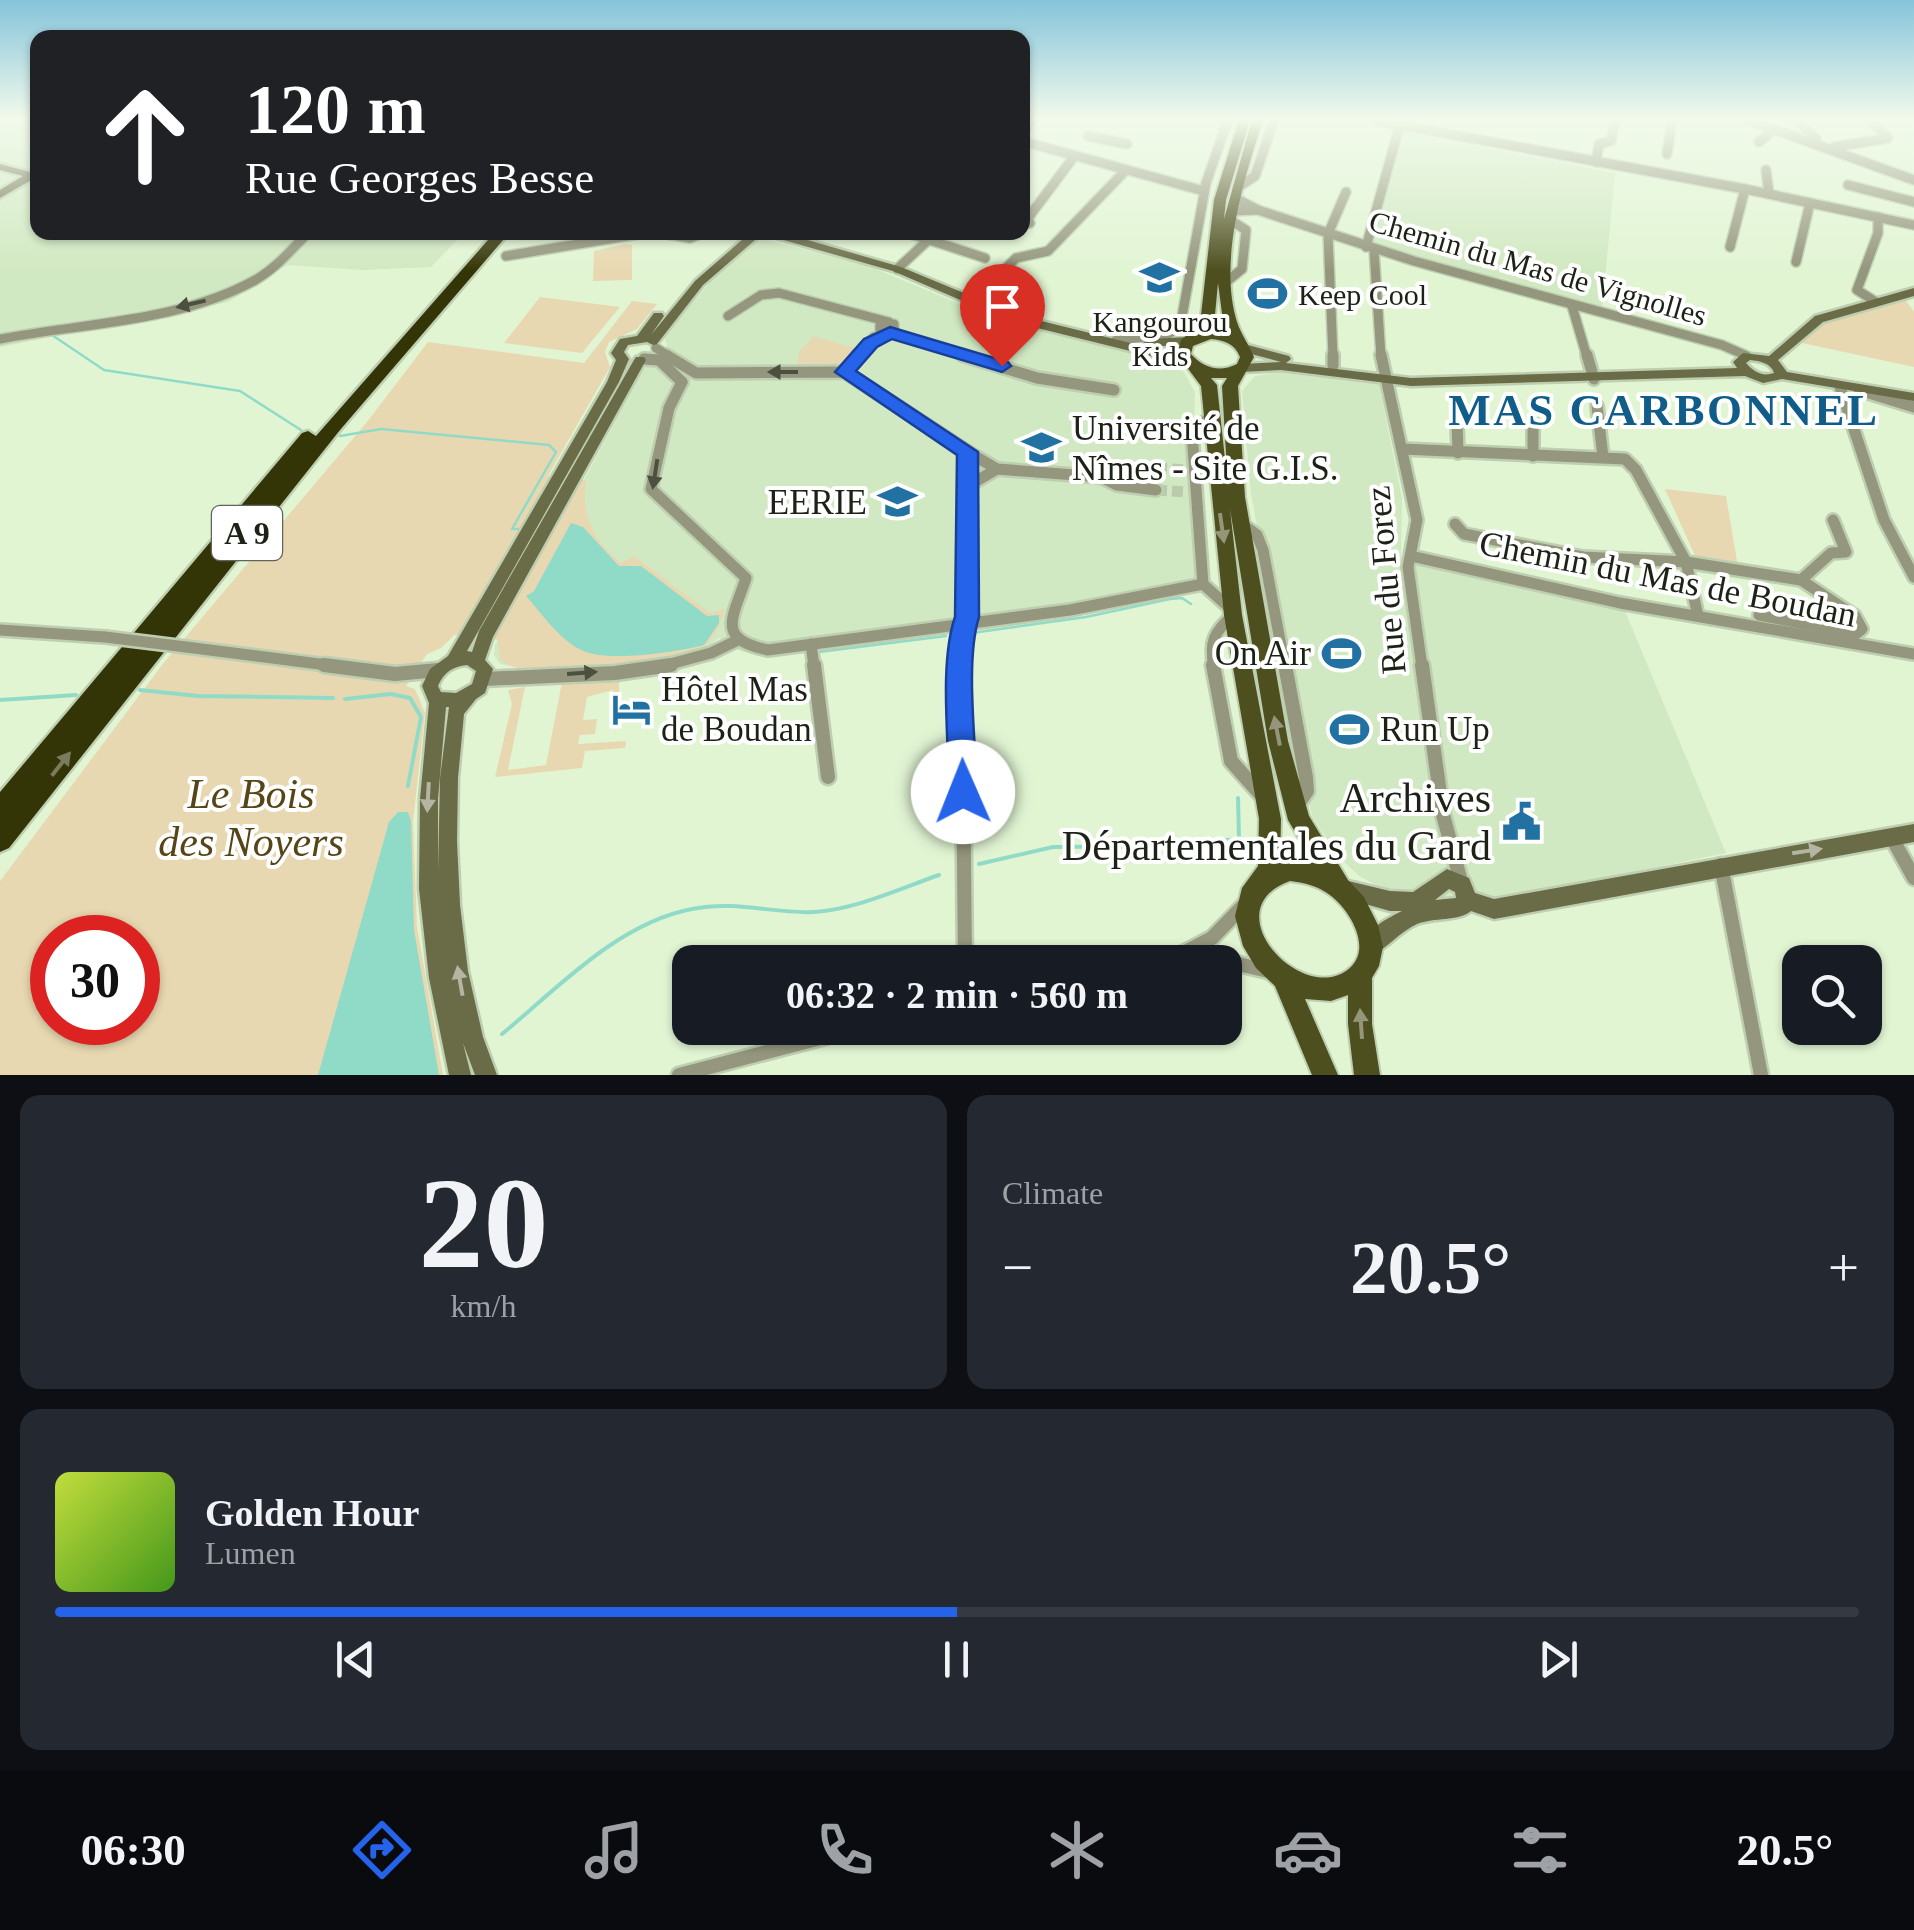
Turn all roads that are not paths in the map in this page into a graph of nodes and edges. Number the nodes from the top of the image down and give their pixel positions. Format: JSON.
{"nodes":[{"id":1,"x":1064,"y":170,"type":"edge"},
{"id":2,"x":1121,"y":170,"type":"edge"},
{"id":3,"x":1212,"y":170,"type":"edge"},
{"id":4,"x":1228,"y":170,"type":"edge"},
{"id":5,"x":1242,"y":170,"type":"edge"},
{"id":6,"x":1257,"y":170,"type":"edge"},
{"id":7,"x":1389,"y":170,"type":"edge"},
{"id":8,"x":1647,"y":170,"type":"edge"},
{"id":9,"x":1766,"y":170,"type":"dead end"},
{"id":10,"x":1888,"y":170,"type":"edge"},
{"id":11,"x":1124,"y":171,"type":"junction"},
{"id":12,"x":30,"y":173,"type":"edge"},
{"id":13,"x":1914,"y":180,"type":"edge"},
{"id":14,"x":1848,"y":185,"type":"dead end"},
{"id":15,"x":1745,"y":189,"type":"junction"},
{"id":16,"x":0,"y":192,"type":"edge"},
{"id":17,"x":1346,"y":192,"type":"dead end"},
{"id":18,"x":1769,"y":194,"type":"junction"},
{"id":19,"x":1204,"y":195,"type":"junction"},
{"id":20,"x":1914,"y":202,"type":"edge"},
{"id":21,"x":1810,"y":203,"type":"junction"},
{"id":22,"x":1231,"y":206,"type":"junction"},
{"id":23,"x":1262,"y":212,"type":"junction"},
{"id":24,"x":1030,"y":215,"type":"edge"},
{"id":25,"x":1878,"y":217,"type":"junction"},
{"id":26,"x":1914,"y":225,"type":"edge"},
{"id":27,"x":1247,"y":233,"type":"junction"},
{"id":28,"x":1328,"y":234,"type":"junction"},
{"id":29,"x":301,"y":240,"type":"edge"},
{"id":30,"x":480,"y":240,"type":"edge"},
{"id":31,"x":495,"y":240,"type":"edge"},
{"id":32,"x":605,"y":240,"type":"edge"},
{"id":33,"x":733,"y":240,"type":"edge"},
{"id":34,"x":749,"y":240,"type":"edge"},
{"id":35,"x":793,"y":240,"type":"edge"},
{"id":36,"x":929,"y":240,"type":"edge"},
{"id":37,"x":943,"y":240,"type":"edge"},
{"id":38,"x":1730,"y":247,"type":"dead end"},
{"id":39,"x":1370,"y":248,"type":"junction"},
{"id":40,"x":506,"y":256,"type":"dead end"},
{"id":41,"x":986,"y":258,"type":"dead end"},
{"id":42,"x":1796,"y":262,"type":"dead end"},
{"id":43,"x":1192,"y":263,"type":"junction"},
{"id":44,"x":896,"y":270,"type":"junction"},
{"id":45,"x":1218,"y":280,"type":"junction"},
{"id":46,"x":1914,"y":292,"type":"edge"},
{"id":47,"x":972,"y":302,"type":"junction"},
{"id":48,"x":1876,"y":302,"type":"junction"},
{"id":49,"x":1572,"y":306,"type":"junction"},
{"id":50,"x":728,"y":316,"type":"dead end"},
{"id":51,"x":887,"y":328,"type":"junction"},
{"id":52,"x":1090,"y":338,"type":"junction"},
{"id":53,"x":0,"y":339,"type":"edge"},
{"id":54,"x":1116,"y":340,"type":"junction"},
{"id":55,"x":1191,"y":340,"type":"junction"},
{"id":56,"x":650,"y":342,"type":"junction"},
{"id":57,"x":1242,"y":346,"type":"junction"},
{"id":58,"x":1746,"y":356,"type":"junction"},
{"id":59,"x":623,"y":359,"type":"junction"},
{"id":60,"x":642,"y":360,"type":"junction"},
{"id":61,"x":1770,"y":360,"type":"junction"},
{"id":62,"x":1191,"y":364,"type":"junction"},
{"id":63,"x":1333,"y":366,"type":"junction"},
{"id":64,"x":1239,"y":370,"type":"junction"},
{"id":65,"x":694,"y":372,"type":"junction"},
{"id":66,"x":844,"y":372,"type":"junction"},
{"id":67,"x":1746,"y":372,"type":"junction"},
{"id":68,"x":1384,"y":376,"type":"junction"},
{"id":69,"x":1781,"y":376,"type":"junction"},
{"id":70,"x":1594,"y":379,"type":"junction"},
{"id":71,"x":680,"y":380,"type":"junction"},
{"id":72,"x":1848,"y":388,"type":"junction"},
{"id":73,"x":1114,"y":390,"type":"dead end"},
{"id":74,"x":1914,"y":402,"type":"edge"},
{"id":75,"x":1597,"y":406,"type":"dead end"},
{"id":76,"x":1212,"y":416,"type":"junction"},
{"id":77,"x":1457,"y":422,"type":"dead end"},
{"id":78,"x":1533,"y":423,"type":"dead end"},
{"id":79,"x":1403,"y":449,"type":"junction"},
{"id":80,"x":968,"y":452,"type":"junction"},
{"id":81,"x":1458,"y":452,"type":"junction"},
{"id":82,"x":1533,"y":456,"type":"junction"},
{"id":83,"x":1602,"y":456,"type":"junction"},
{"id":84,"x":1156,"y":468,"type":"tunnel mouth"},
{"id":85,"x":997,"y":469,"type":"junction"},
{"id":86,"x":1100,"y":477,"type":"junction"},
{"id":87,"x":968,"y":486,"type":"junction"},
{"id":88,"x":1156,"y":490,"type":"tunnel mouth"},
{"id":89,"x":1833,"y":520,"type":"dead end"},
{"id":90,"x":1454,"y":524,"type":"dead end"},
{"id":91,"x":1411,"y":556,"type":"junction"},
{"id":92,"x":1686,"y":562,"type":"junction"},
{"id":93,"x":1914,"y":577,"type":"edge"},
{"id":94,"x":1801,"y":580,"type":"junction"},
{"id":95,"x":1203,"y":584,"type":"junction"},
{"id":96,"x":1233,"y":613,"type":"junction"},
{"id":97,"x":1759,"y":615,"type":"dead end"},
{"id":98,"x":1698,"y":616,"type":"junction"},
{"id":99,"x":966,"y":621,"type":"junction"},
{"id":100,"x":0,"y":630,"type":"edge"},
{"id":101,"x":738,"y":640,"type":"junction"},
{"id":102,"x":812,"y":644,"type":"junction"},
{"id":103,"x":1914,"y":654,"type":"edge"},
{"id":104,"x":477,"y":660,"type":"junction"},
{"id":105,"x":446,"y":665,"type":"junction"},
{"id":106,"x":395,"y":674,"type":"junction"},
{"id":107,"x":484,"y":678,"type":"junction"},
{"id":108,"x":434,"y":695,"type":"junction"},
{"id":109,"x":468,"y":697,"type":"junction"},
{"id":110,"x":828,"y":777,"type":"dead end"},
{"id":111,"x":1266,"y":800,"type":"junction"},
{"id":112,"x":0,"y":810,"type":"edge"},
{"id":113,"x":1914,"y":833,"type":"edge"},
{"id":114,"x":1892,"y":838,"type":"junction"},
{"id":115,"x":0,"y":840,"type":"edge"},
{"id":116,"x":1447,"y":840,"type":"junction"},
{"id":117,"x":1721,"y":865,"type":"junction"},
{"id":118,"x":1914,"y":878,"type":"edge"},
{"id":119,"x":1437,"y":884,"type":"junction"},
{"id":120,"x":1341,"y":887,"type":"junction"},
{"id":121,"x":1252,"y":895,"type":"junction"},
{"id":122,"x":1459,"y":897,"type":"junction"},
{"id":123,"x":965,"y":945,"type":"edge"},
{"id":124,"x":1199,"y":945,"type":"edge"},
{"id":125,"x":1370,"y":946,"type":"junction"},
{"id":126,"x":1242,"y":965,"type":"edge"},
{"id":127,"x":1360,"y":974,"type":"junction"},
{"id":128,"x":1280,"y":975,"type":"junction"},
{"id":129,"x":794,"y":1045,"type":"edge"},
{"id":130,"x":460,"y":1075,"type":"edge"},
{"id":131,"x":486,"y":1075,"type":"edge"},
{"id":132,"x":679,"y":1075,"type":"edge"},
{"id":133,"x":1324,"y":1075,"type":"edge"},
{"id":134,"x":1366,"y":1075,"type":"edge"},
{"id":135,"x":1761,"y":1075,"type":"edge"}],
"edges":[{"from":1,"to":24,"type":"street"},
{"from":2,"to":11,"type":"street"},
{"from":3,"to":19,"type":"street"},
{"from":4,"to":22,"type":"main road"},
{"from":5,"to":22,"type":"main road"},
{"from":6,"to":22,"type":"street"},
{"from":7,"to":39,"type":"street","name":"Rue du Forez"},
{"from":8,"to":15,"type":"street"},
{"from":9,"to":18,"type":"street"},
{"from":10,"to":13,"type":"street"},
{"from":11,"to":19,"type":"street"},
{"from":11,"to":47,"type":"street"},
{"from":12,"to":16,"type":"street"},
{"from":14,"to":20,"type":"street"},
{"from":15,"to":18,"type":"street"},
{"from":15,"to":38,"type":"street"},
{"from":17,"to":28,"type":"street"},
{"from":18,"to":21,"type":"street"},
{"from":19,"to":22,"type":"street"},
{"from":19,"to":43,"type":"street"},
{"from":21,"to":25,"type":"street"},
{"from":21,"to":42,"type":"street"},
{"from":22,"to":23,"type":"street","name":"Chemin du Mas de Vignolles"},
{"from":22,"to":27,"type":"street"},
{"from":22,"to":45,"type":"main road"},
{"from":23,"to":27,"type":"street"},
{"from":23,"to":28,"type":"street","name":"Chemin du Mas de Vignolles"},
{"from":25,"to":26,"type":"street"},
{"from":25,"to":48,"type":"street"},
{"from":27,"to":45,"type":"street"},
{"from":28,"to":39,"type":"street","name":"Chemin du Mas de Vignolles"},
{"from":28,"to":63,"type":"street"},
{"from":29,"to":53,"type":"street","one_way":true},
{"from":30,"to":112,"type":"highway","number":"A 9"},
{"from":115,"to":31,"type":"highway","number":"A 9","one_way":true},
{"from":32,"to":40,"type":"street"},
{"from":33,"to":56,"type":"street"},
{"from":34,"to":56,"type":"street"},
{"from":35,"to":44,"type":"street"},
{"from":36,"to":44,"type":"street"},
{"from":37,"to":41,"type":"street"},
{"from":39,"to":49,"type":"street","name":"Chemin du Mas de Vignolles"},
{"from":39,"to":68,"type":"street","name":"Rue du Forez"},
{"from":43,"to":45,"type":"street"},
{"from":43,"to":54,"type":"street"},
{"from":44,"to":47,"type":"street"},
{"from":45,"to":55,"type":"main road"},
{"from":45,"to":57,"type":"main road"},
{"from":46,"to":48,"type":"street"},
{"from":47,"to":52,"type":"street"},
{"from":48,"to":61,"type":"street"},
{"from":49,"to":58,"type":"street","name":"Chemin du Mas de Vignolles"},
{"from":49,"to":70,"type":"street"},
{"from":50,"to":51,"type":"street"},
{"from":51,"to":66,"type":"street"},
{"from":51,"to":73,"type":"street"},
{"from":52,"to":54,"type":"street"},
{"from":52,"to":62,"type":"street"},
{"from":54,"to":55,"type":"street"},
{"from":55,"to":57,"type":"main road"},
{"from":55,"to":62,"type":"main road"},
{"from":56,"to":59,"type":"street"},
{"from":56,"to":60,"type":"street"},
{"from":56,"to":65,"type":"street"},
{"from":57,"to":63,"type":"street"},
{"from":57,"to":64,"type":"main road"},
{"from":58,"to":61,"type":"street"},
{"from":58,"to":67,"type":"street"},
{"from":59,"to":60,"type":"street"},
{"from":59,"to":105,"type":"street"},
{"from":60,"to":71,"type":"street"},
{"from":60,"to":104,"type":"street"},
{"from":61,"to":69,"type":"street"},
{"from":62,"to":64,"type":"main road"},
{"from":62,"to":76,"type":"main road"},
{"from":63,"to":68,"type":"street"},
{"from":64,"to":68,"type":"street"},
{"from":120,"to":64,"type":"main road","one_way":true},
{"from":66,"to":65,"type":"street","one_way":true},
{"from":65,"to":71,"type":"street"},
{"from":66,"to":80,"type":"street"},
{"from":67,"to":69,"type":"street"},
{"from":67,"to":70,"type":"street"},
{"from":68,"to":70,"type":"street"},
{"from":68,"to":79,"type":"street","name":"Rue du Forez"},
{"from":69,"to":72,"type":"street"},
{"from":71,"to":101,"type":"street","one_way":true},
{"from":72,"to":74,"type":"street"},
{"from":72,"to":74,"type":"street"},
{"from":72,"to":93,"type":"street"},
{"from":75,"to":83,"type":"street"},
{"from":76,"to":95,"type":"street"},
{"from":76,"to":96,"type":"main road","one_way":true},
{"from":77,"to":81,"type":"street"},
{"from":78,"to":82,"type":"street"},
{"from":79,"to":81,"type":"street"},
{"from":79,"to":91,"type":"street","name":"Rue du Forez"},
{"from":80,"to":85,"type":"street"},
{"from":80,"to":87,"type":"street"},
{"from":81,"to":82,"type":"street"},
{"from":82,"to":83,"type":"street"},
{"from":83,"to":92,"type":"street"},
{"from":84,"to":86,"type":"street"},
{"from":85,"to":86,"type":"street"},
{"from":85,"to":87,"type":"street"},
{"from":86,"to":88,"type":"street"},
{"from":87,"to":99,"type":"street"},
{"from":89,"to":94,"type":"street"},
{"from":90,"to":92,"type":"street"},
{"from":91,"to":98,"type":"street","name":"Chemin du Mas de Boudan"},
{"from":91,"to":116,"type":"street","name":"Rue du Forez"},
{"from":92,"to":94,"type":"street"},
{"from":92,"to":98,"type":"street"},
{"from":94,"to":97,"type":"street"},
{"from":95,"to":96,"type":"street"},
{"from":95,"to":99,"type":"street"},
{"from":96,"to":111,"type":"main road"},
{"from":96,"to":111,"type":"street"},
{"from":98,"to":103,"type":"street","name":"Chemin du Mas de Boudan"},
{"from":99,"to":102,"type":"street"},
{"from":99,"to":123,"type":"street"},
{"from":100,"to":106,"type":"street","bridge":true},
{"from":101,"to":102,"type":"street"},
{"from":107,"to":101,"type":"street","one_way":true},
{"from":102,"to":110,"type":"street"},
{"from":104,"to":105,"type":"street"},
{"from":104,"to":107,"type":"street"},
{"from":105,"to":106,"type":"street"},
{"from":105,"to":108,"type":"street"},
{"from":106,"to":108,"type":"street"},
{"from":107,"to":109,"type":"street"},
{"from":108,"to":109,"type":"street"},
{"from":108,"to":130,"type":"street","one_way":true},
{"from":131,"to":109,"type":"street","one_way":true},
{"from":111,"to":121,"type":"main road"},
{"from":113,"to":114,"type":"street"},
{"from":117,"to":114,"type":"street","one_way":true},
{"from":114,"to":118,"type":"street"},
{"from":116,"to":119,"type":"street","name":"Rue du Forez"},
{"from":116,"to":122,"type":"street","name":"Rue du Forez"},
{"from":117,"to":122,"type":"street"},
{"from":117,"to":135,"type":"street"},
{"from":119,"to":120,"type":"street"},
{"from":119,"to":122,"type":"street"},
{"from":120,"to":121,"type":"main road"},
{"from":120,"to":125,"type":"main road"},
{"from":121,"to":124,"type":"street"},
{"from":121,"to":128,"type":"main road"},
{"from":122,"to":125,"type":"street"},
{"from":125,"to":127,"type":"main road"},
{"from":126,"to":128,"type":"street"},
{"from":127,"to":128,"type":"main road"},
{"from":134,"to":127,"type":"main road","one_way":true},
{"from":128,"to":133,"type":"main road"},
{"from":129,"to":132,"type":"street"}]}
